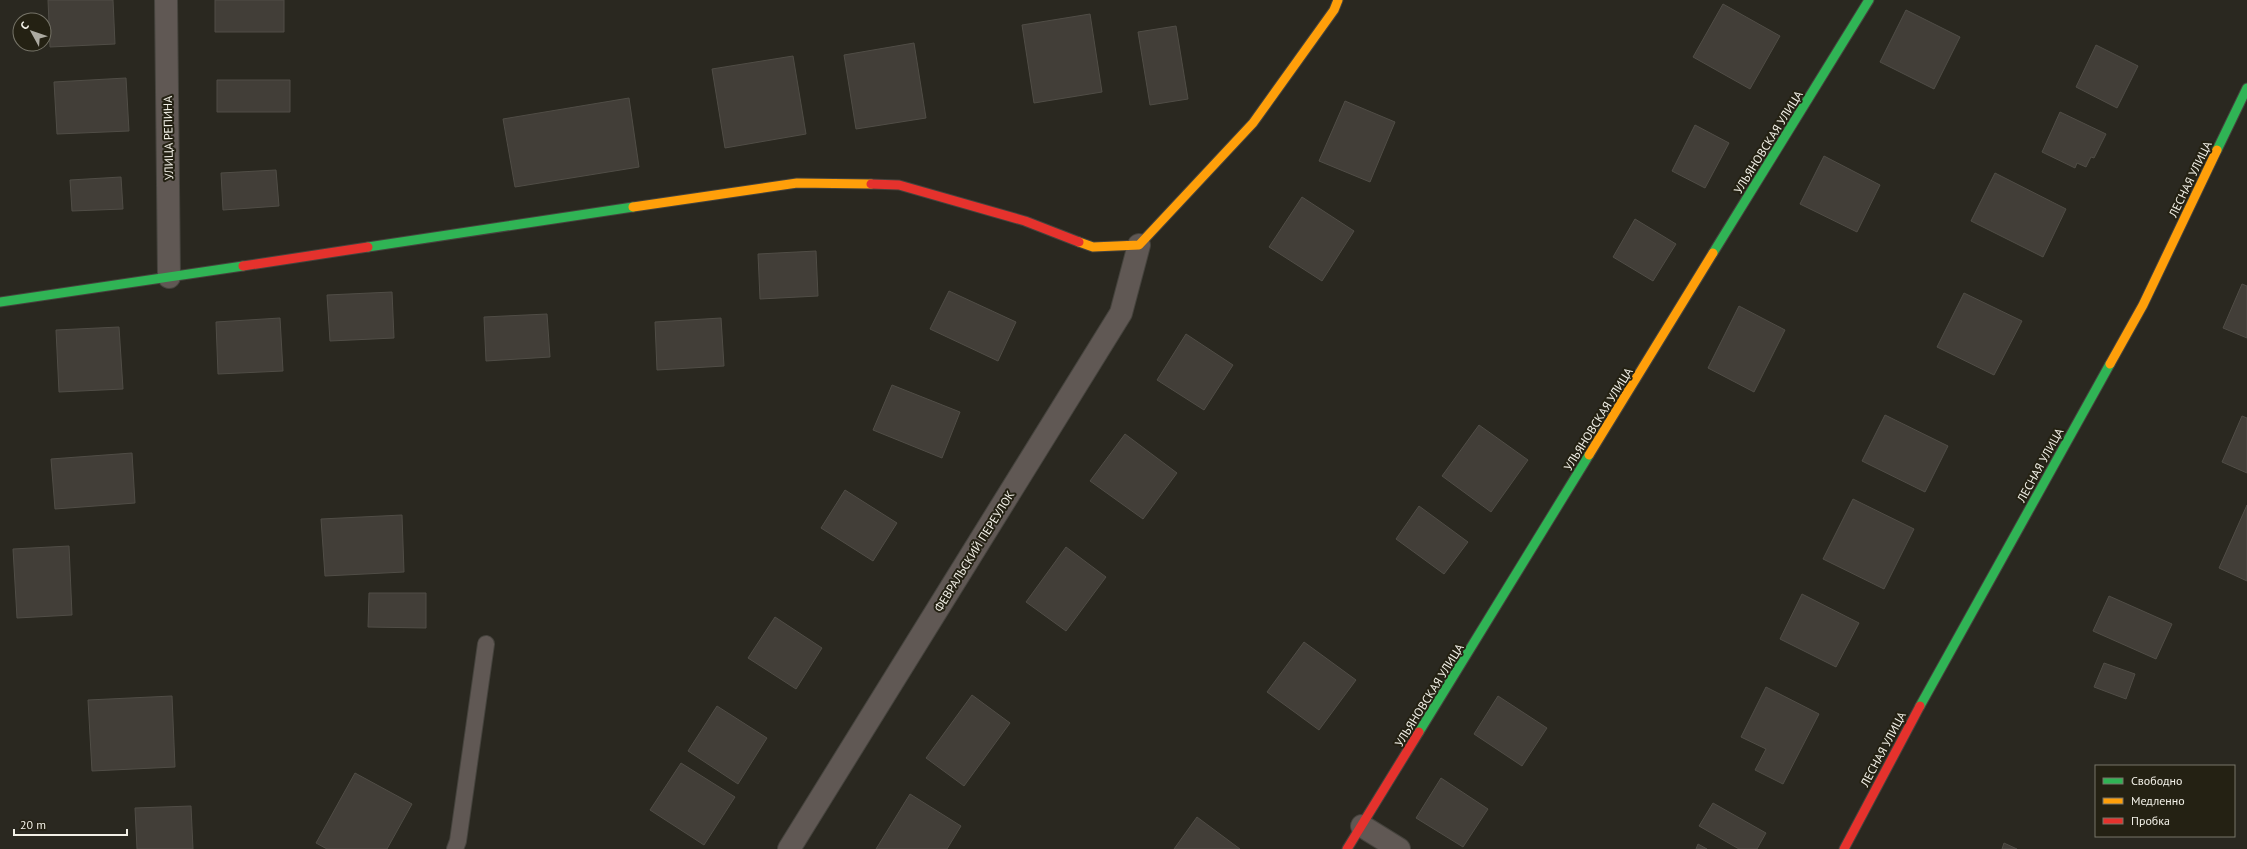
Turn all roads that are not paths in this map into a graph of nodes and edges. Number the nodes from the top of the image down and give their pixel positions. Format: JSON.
{"nodes":[{"id":1,"x":166,"y":0,"type":"edge"},
{"id":2,"x":1338,"y":0,"type":"edge"},
{"id":3,"x":1869,"y":0,"type":"edge"},
{"id":4,"x":2247,"y":88,"type":"edge"},
{"id":5,"x":1139,"y":245,"type":"junction"},
{"id":6,"x":169,"y":277,"type":"junction"},
{"id":7,"x":0,"y":302,"type":"edge"},
{"id":8,"x":486,"y":644,"type":"dead end"},
{"id":9,"x":1362,"y":826,"type":"junction"},
{"id":10,"x":455,"y":849,"type":"edge"},
{"id":11,"x":789,"y":849,"type":"edge"},
{"id":12,"x":1347,"y":849,"type":"edge"},
{"id":13,"x":1399,"y":849,"type":"edge"},
{"id":14,"x":1844,"y":849,"type":"edge"}],
"edges":[{"from":1,"to":6,"type":"street","name":"УЛИЦА РЕПИНА"},
{"from":2,"to":5,"type":"street"},
{"from":3,"to":9,"type":"street","name":"УЛЬЯНОВСКАЯ УЛИЦА"},
{"from":4,"to":14,"type":"street","name":"ЛЕСНАЯ УЛИЦА"},
{"from":5,"to":6,"type":"street"},
{"from":5,"to":11,"type":"street","name":"ФЕВРАЛЬСКИЙ ПЕРЕУЛОК"},
{"from":6,"to":7,"type":"street"},
{"from":8,"to":10,"type":"lane"},
{"from":9,"to":12,"type":"street","name":"УЛЬЯНОВСКАЯ УЛИЦА"},
{"from":9,"to":13,"type":"street"}]}
